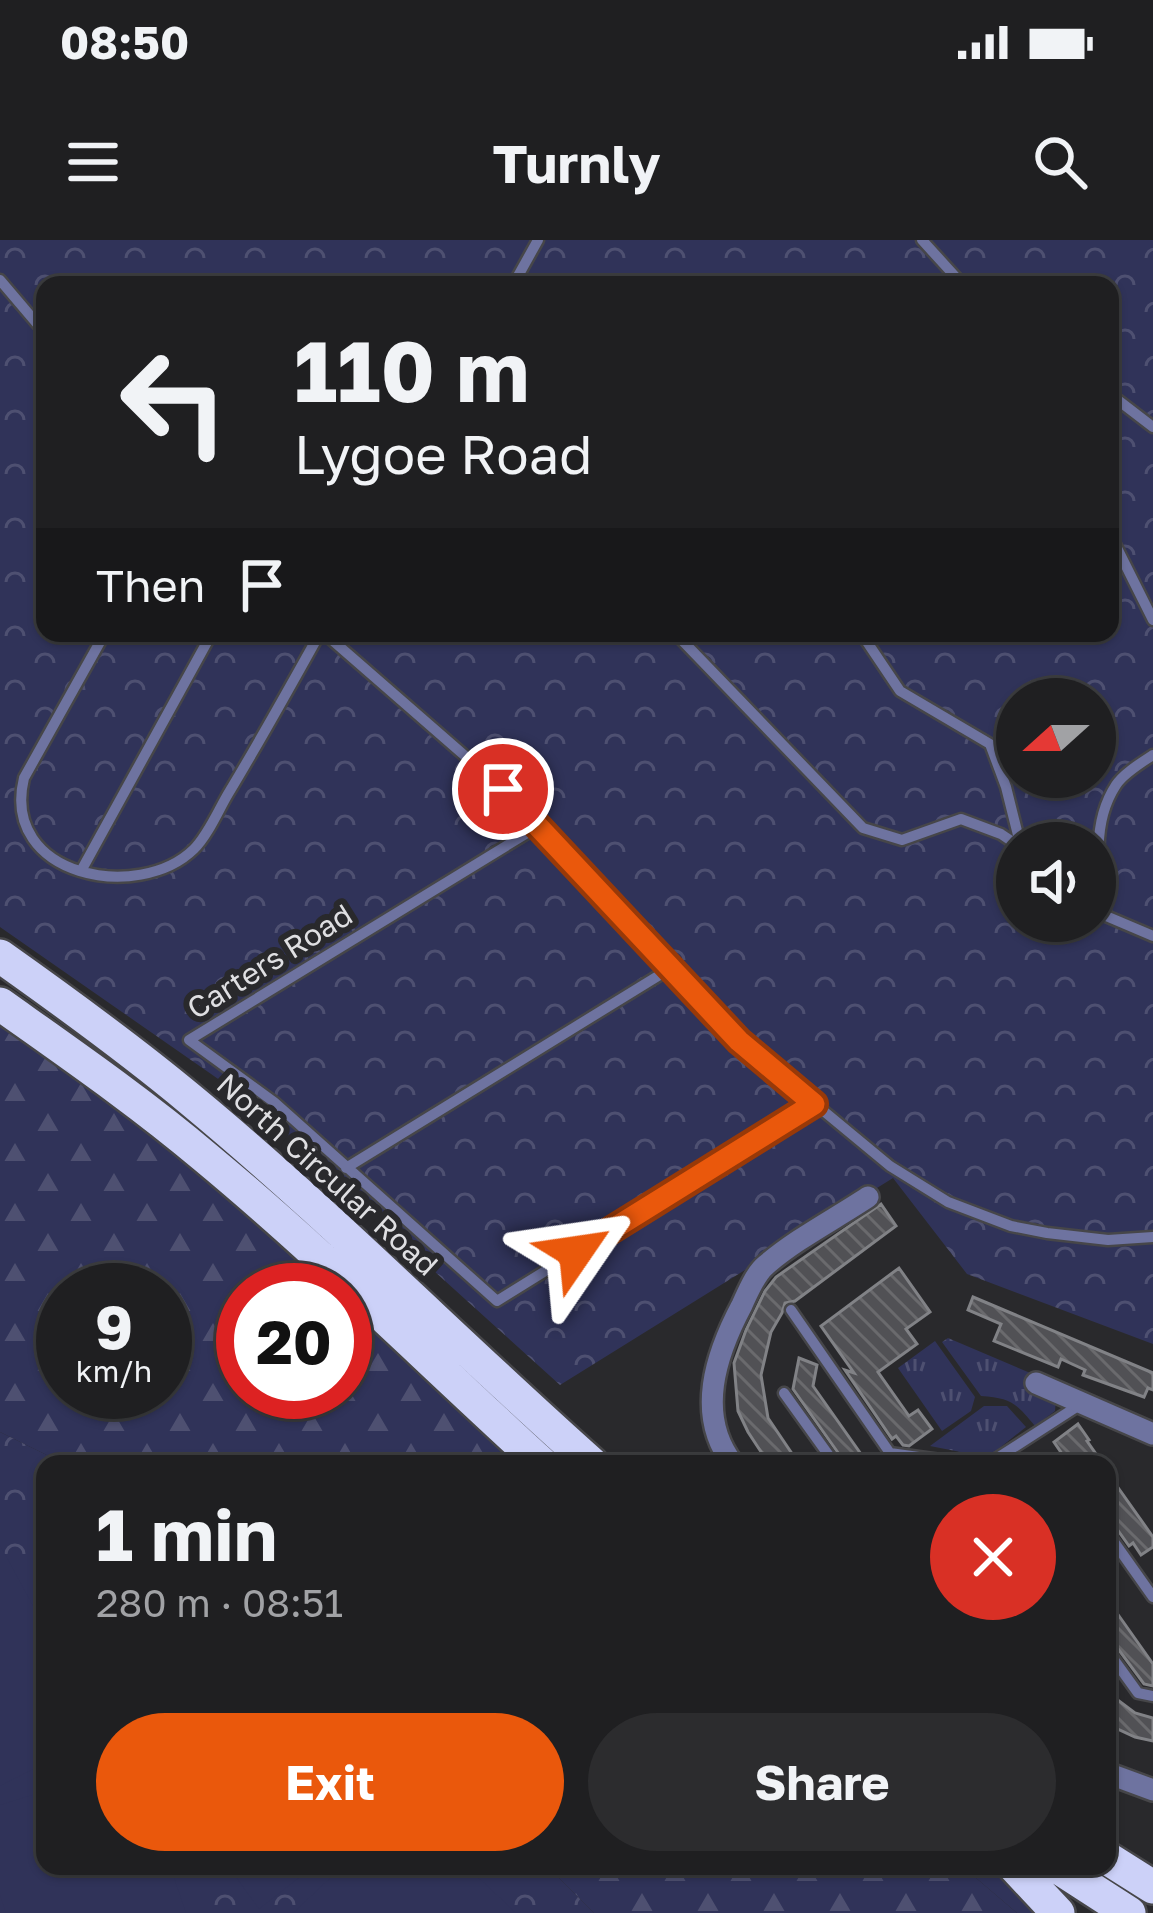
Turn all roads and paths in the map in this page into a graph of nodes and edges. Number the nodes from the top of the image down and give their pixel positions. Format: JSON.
{"nodes":[{"id":1,"x":538,"y":240,"type":"edge"},
{"id":2,"x":922,"y":240,"type":"edge"},
{"id":3,"x":518,"y":276,"type":"edge"},
{"id":4,"x":955,"y":276,"type":"edge"},
{"id":5,"x":0,"y":280,"type":"edge"},
{"id":6,"x":36,"y":322,"type":"edge"},
{"id":7,"x":1119,"y":401,"type":"edge"},
{"id":8,"x":1153,"y":427,"type":"edge"},
{"id":9,"x":1119,"y":552,"type":"edge"},
{"id":10,"x":1153,"y":620,"type":"edge"},
{"id":11,"x":100,"y":642,"type":"edge"},
{"id":12,"x":207,"y":642,"type":"edge"},
{"id":13,"x":317,"y":642,"type":"edge"},
{"id":14,"x":332,"y":642,"type":"edge"},
{"id":15,"x":684,"y":642,"type":"edge"},
{"id":16,"x":867,"y":642,"type":"edge"},
{"id":17,"x":1153,"y":754,"type":"edge"},
{"id":18,"x":1139,"y":764,"type":"junction"},
{"id":19,"x":1153,"y":775,"type":"edge"},
{"id":20,"x":1013,"y":822,"type":"edge"},
{"id":21,"x":1102,"y":822,"type":"edge"},
{"id":22,"x":537,"y":827,"type":"junction"},
{"id":23,"x":996,"y":832,"type":"edge"},
{"id":24,"x":81,"y":871,"type":"junction"},
{"id":25,"x":1116,"y":920,"type":"edge"},
{"id":26,"x":1153,"y":936,"type":"edge"},
{"id":27,"x":0,"y":956,"type":"edge"},
{"id":28,"x":671,"y":968,"type":"junction"},
{"id":29,"x":0,"y":1004,"type":"edge"},
{"id":30,"x":814,"y":1104,"type":"junction"},
{"id":31,"x":346,"y":1168,"type":"junction"},
{"id":32,"x":868,"y":1197,"type":"dead end"},
{"id":33,"x":1153,"y":1237,"type":"edge"},
{"id":34,"x":791,"y":1310,"type":"dead end"},
{"id":35,"x":1036,"y":1383,"type":"dead end"},
{"id":36,"x":784,"y":1393,"type":"dead end"},
{"id":37,"x":1083,"y":1402,"type":"junction"},
{"id":38,"x":1153,"y":1434,"type":"edge"},
{"id":39,"x":532,"y":1455,"type":"edge"},
{"id":40,"x":582,"y":1455,"type":"edge"},
{"id":41,"x":726,"y":1455,"type":"edge"},
{"id":42,"x":829,"y":1455,"type":"edge"},
{"id":43,"x":904,"y":1455,"type":"edge"},
{"id":44,"x":1002,"y":1455,"type":"edge"},
{"id":45,"x":1116,"y":1545,"type":"edge"},
{"id":46,"x":1153,"y":1597,"type":"edge"},
{"id":47,"x":1116,"y":1662,"type":"edge"},
{"id":48,"x":1153,"y":1696,"type":"edge"},
{"id":49,"x":1116,"y":1777,"type":"edge"},
{"id":50,"x":1153,"y":1790,"type":"edge"},
{"id":51,"x":1116,"y":1864,"type":"edge"},
{"id":52,"x":1022,"y":1875,"type":"edge"},
{"id":53,"x":1070,"y":1875,"type":"edge"},
{"id":54,"x":1153,"y":1887,"type":"edge"},
{"id":55,"x":1058,"y":1913,"type":"edge"},
{"id":56,"x":1129,"y":1913,"type":"edge"}],
"edges":[{"from":1,"to":3,"type":"lane"},
{"from":2,"to":4,"type":"lane"},
{"from":5,"to":6,"type":"lane"},
{"from":7,"to":8,"type":"lane"},
{"from":9,"to":10,"type":"lane"},
{"from":11,"to":24,"type":"lane"},
{"from":12,"to":24,"type":"lane"},
{"from":13,"to":24,"type":"lane"},
{"from":14,"to":22,"type":"lane"},
{"from":15,"to":23,"type":"lane"},
{"from":16,"to":20,"type":"lane"},
{"from":17,"to":18,"type":"lane"},
{"from":18,"to":19,"type":"lane"},
{"from":18,"to":21,"type":"lane"},
{"from":22,"to":28,"type":"lane"},
{"from":22,"to":31,"type":"lane","name":"Carters Road"},
{"from":25,"to":26,"type":"lane"},
{"from":27,"to":40,"type":"highway","name":"North Circular Road"},
{"from":28,"to":30,"type":"lane"},
{"from":28,"to":31,"type":"lane"},
{"from":29,"to":39,"type":"highway"},
{"from":30,"to":31,"type":"lane","name":"Carters Road"},
{"from":30,"to":33,"type":"lane"},
{"from":32,"to":41,"type":"street"},
{"from":34,"to":43,"type":"lane"},
{"from":35,"to":37,"type":"street"},
{"from":36,"to":42,"type":"lane"},
{"from":37,"to":38,"type":"street"},
{"from":37,"to":44,"type":"lane"},
{"from":45,"to":46,"type":"lane"},
{"from":47,"to":48,"type":"lane"},
{"from":49,"to":50,"type":"street"},
{"from":51,"to":54,"type":"highway"},
{"from":52,"to":55,"type":"highway"},
{"from":53,"to":56,"type":"highway"}]}
